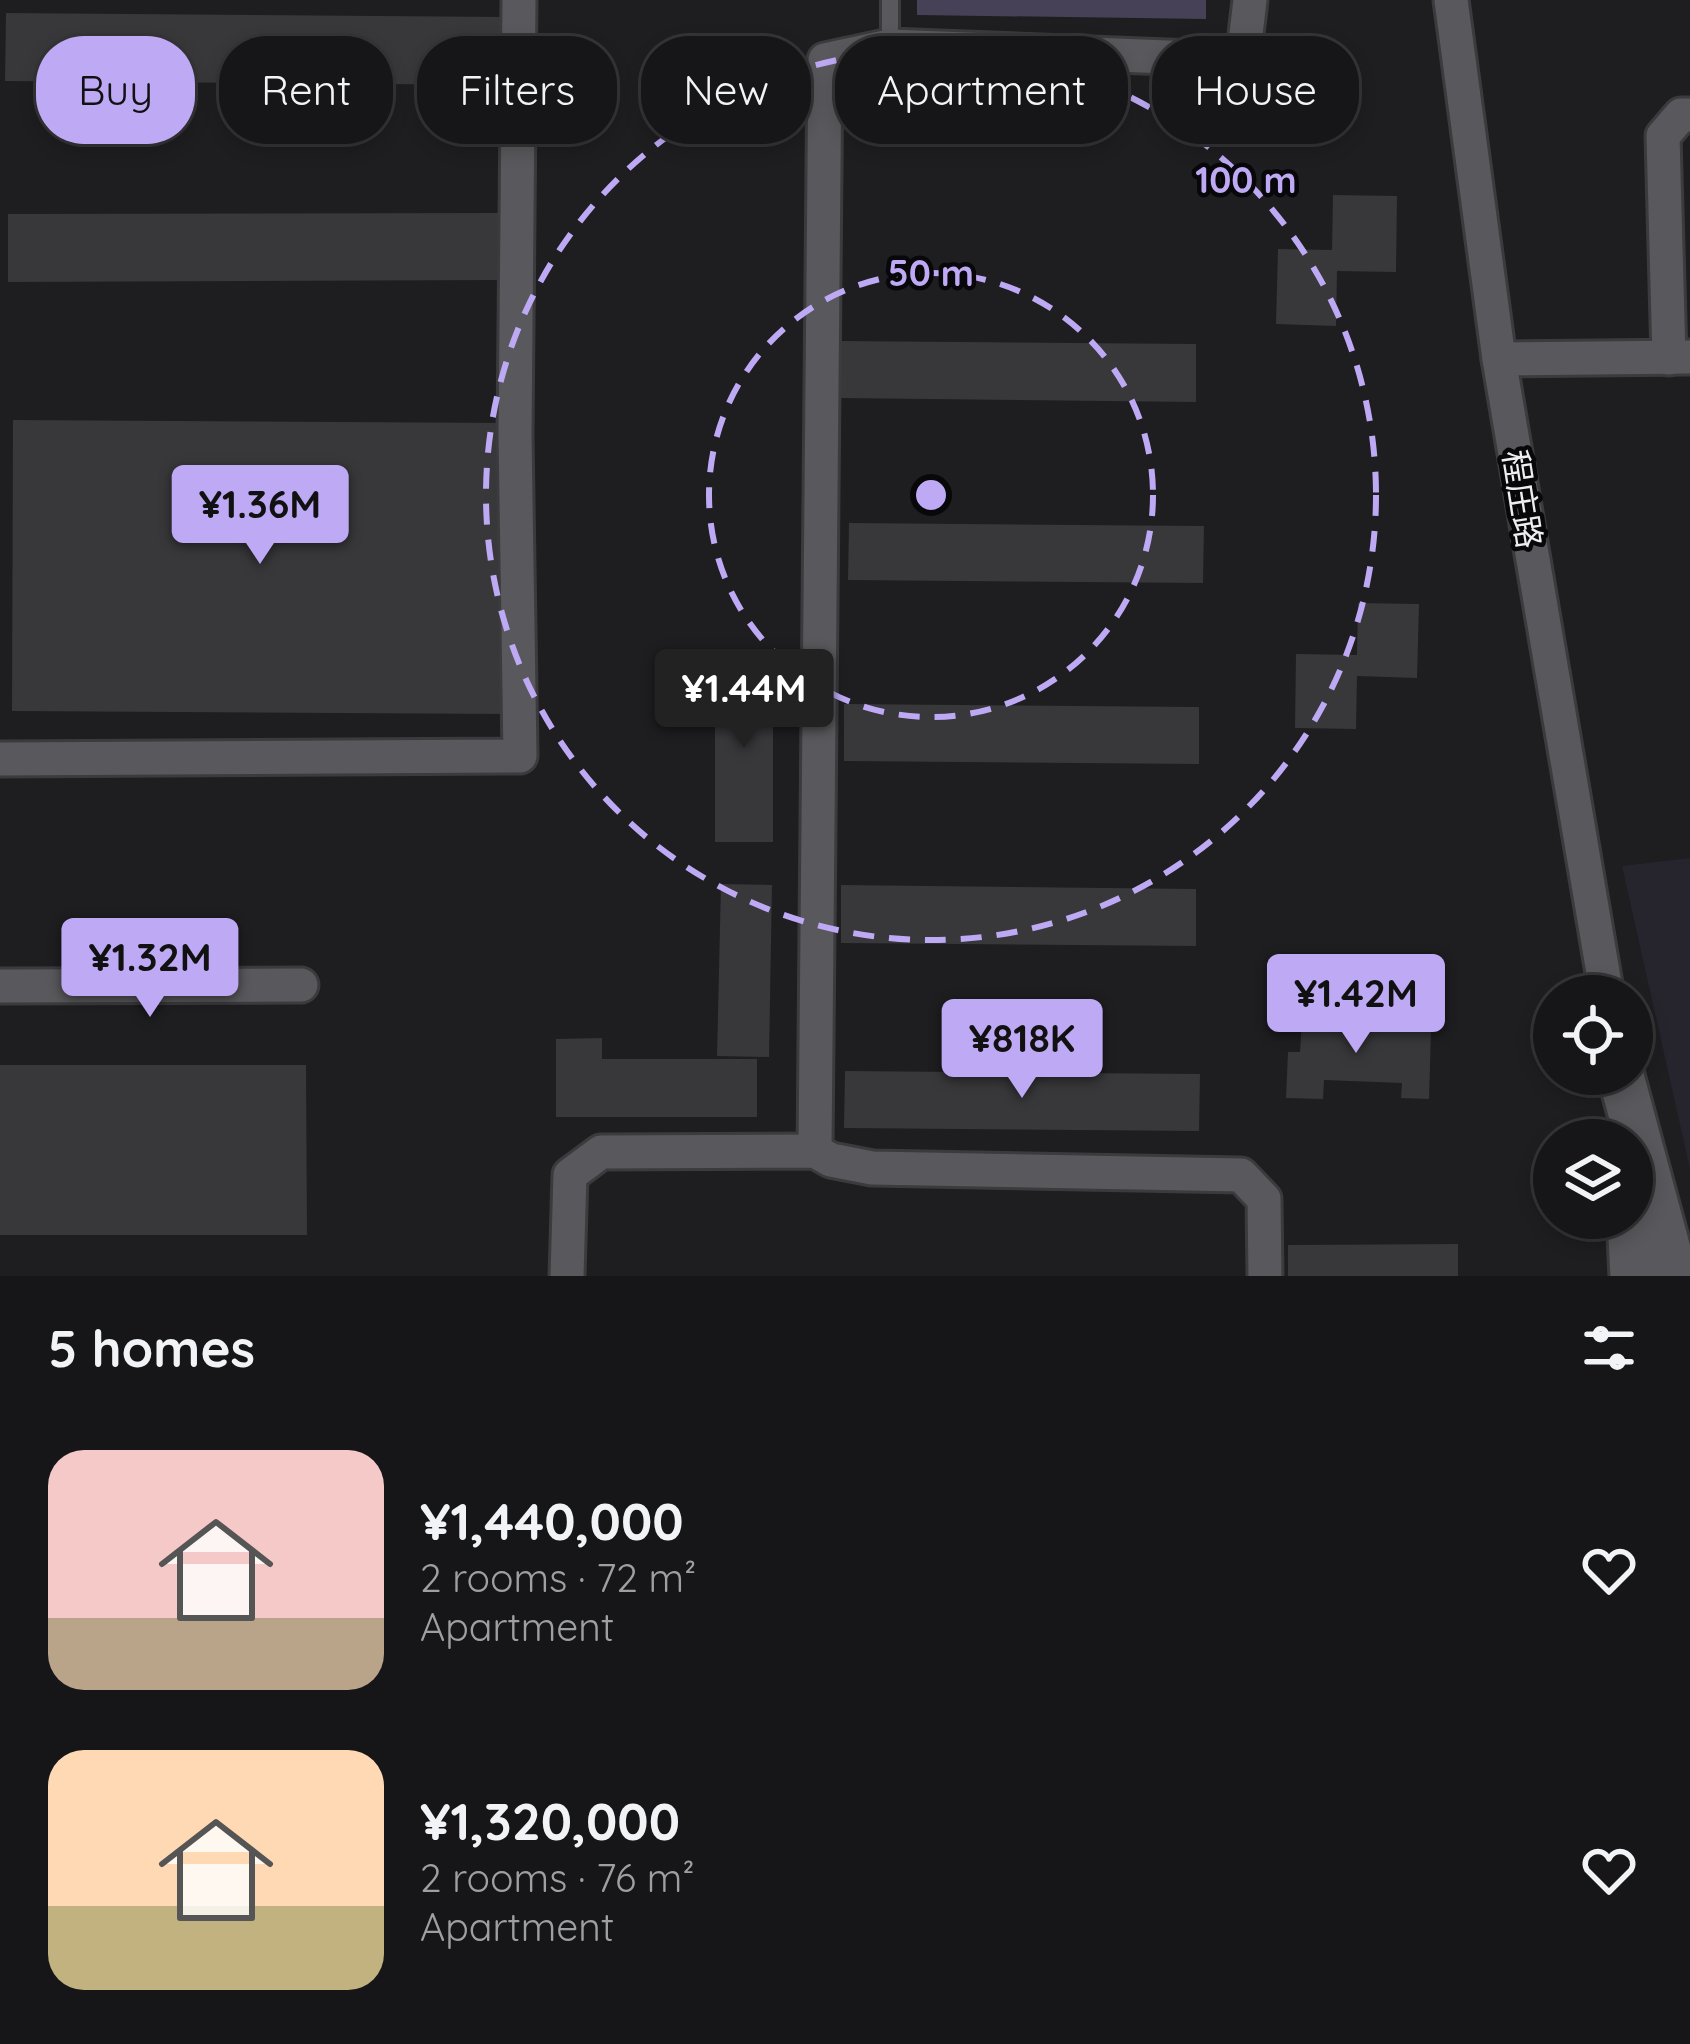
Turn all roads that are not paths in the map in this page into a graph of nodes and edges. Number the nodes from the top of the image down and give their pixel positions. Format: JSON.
{"nodes":[{"id":1,"x":519,"y":0,"type":"edge"},
{"id":2,"x":890,"y":0,"type":"edge"},
{"id":3,"x":1250,"y":0,"type":"edge"},
{"id":4,"x":1451,"y":0,"type":"edge"},
{"id":5,"x":890,"y":36,"type":"edge"},
{"id":6,"x":1128,"y":55,"type":"edge"},
{"id":7,"x":835,"y":58,"type":"edge"},
{"id":8,"x":1690,"y":116,"type":"edge"},
{"id":9,"x":1679,"y":357,"type":"edge"},
{"id":10,"x":1499,"y":359,"type":"junction"},
{"id":11,"x":0,"y":760,"type":"edge"},
{"id":12,"x":1603,"y":975,"type":"edge"},
{"id":13,"x":301,"y":985,"type":"dead end"},
{"id":14,"x":0,"y":986,"type":"edge"},
{"id":15,"x":1626,"y":1095,"type":"edge"},
{"id":16,"x":815,"y":1151,"type":"junction"},
{"id":17,"x":1631,"y":1239,"type":"edge"},
{"id":18,"x":567,"y":1276,"type":"edge"},
{"id":19,"x":1265,"y":1276,"type":"edge"},
{"id":20,"x":1633,"y":1276,"type":"edge"},
{"id":21,"x":1675,"y":1276,"type":"edge"}],
"edges":[{"from":1,"to":11,"type":"street"},
{"from":2,"to":5,"type":"lane"},
{"from":3,"to":6,"type":"street"},
{"from":4,"to":10,"type":"street","name":"程庄路"},
{"from":7,"to":16,"type":"street"},
{"from":8,"to":9,"type":"street"},
{"from":9,"to":10,"type":"street"},
{"from":10,"to":12,"type":"street","name":"程庄路"},
{"from":13,"to":14,"type":"street"},
{"from":15,"to":21,"type":"main road"},
{"from":16,"to":18,"type":"street"},
{"from":16,"to":19,"type":"street"},
{"from":17,"to":20,"type":"main road"}]}
